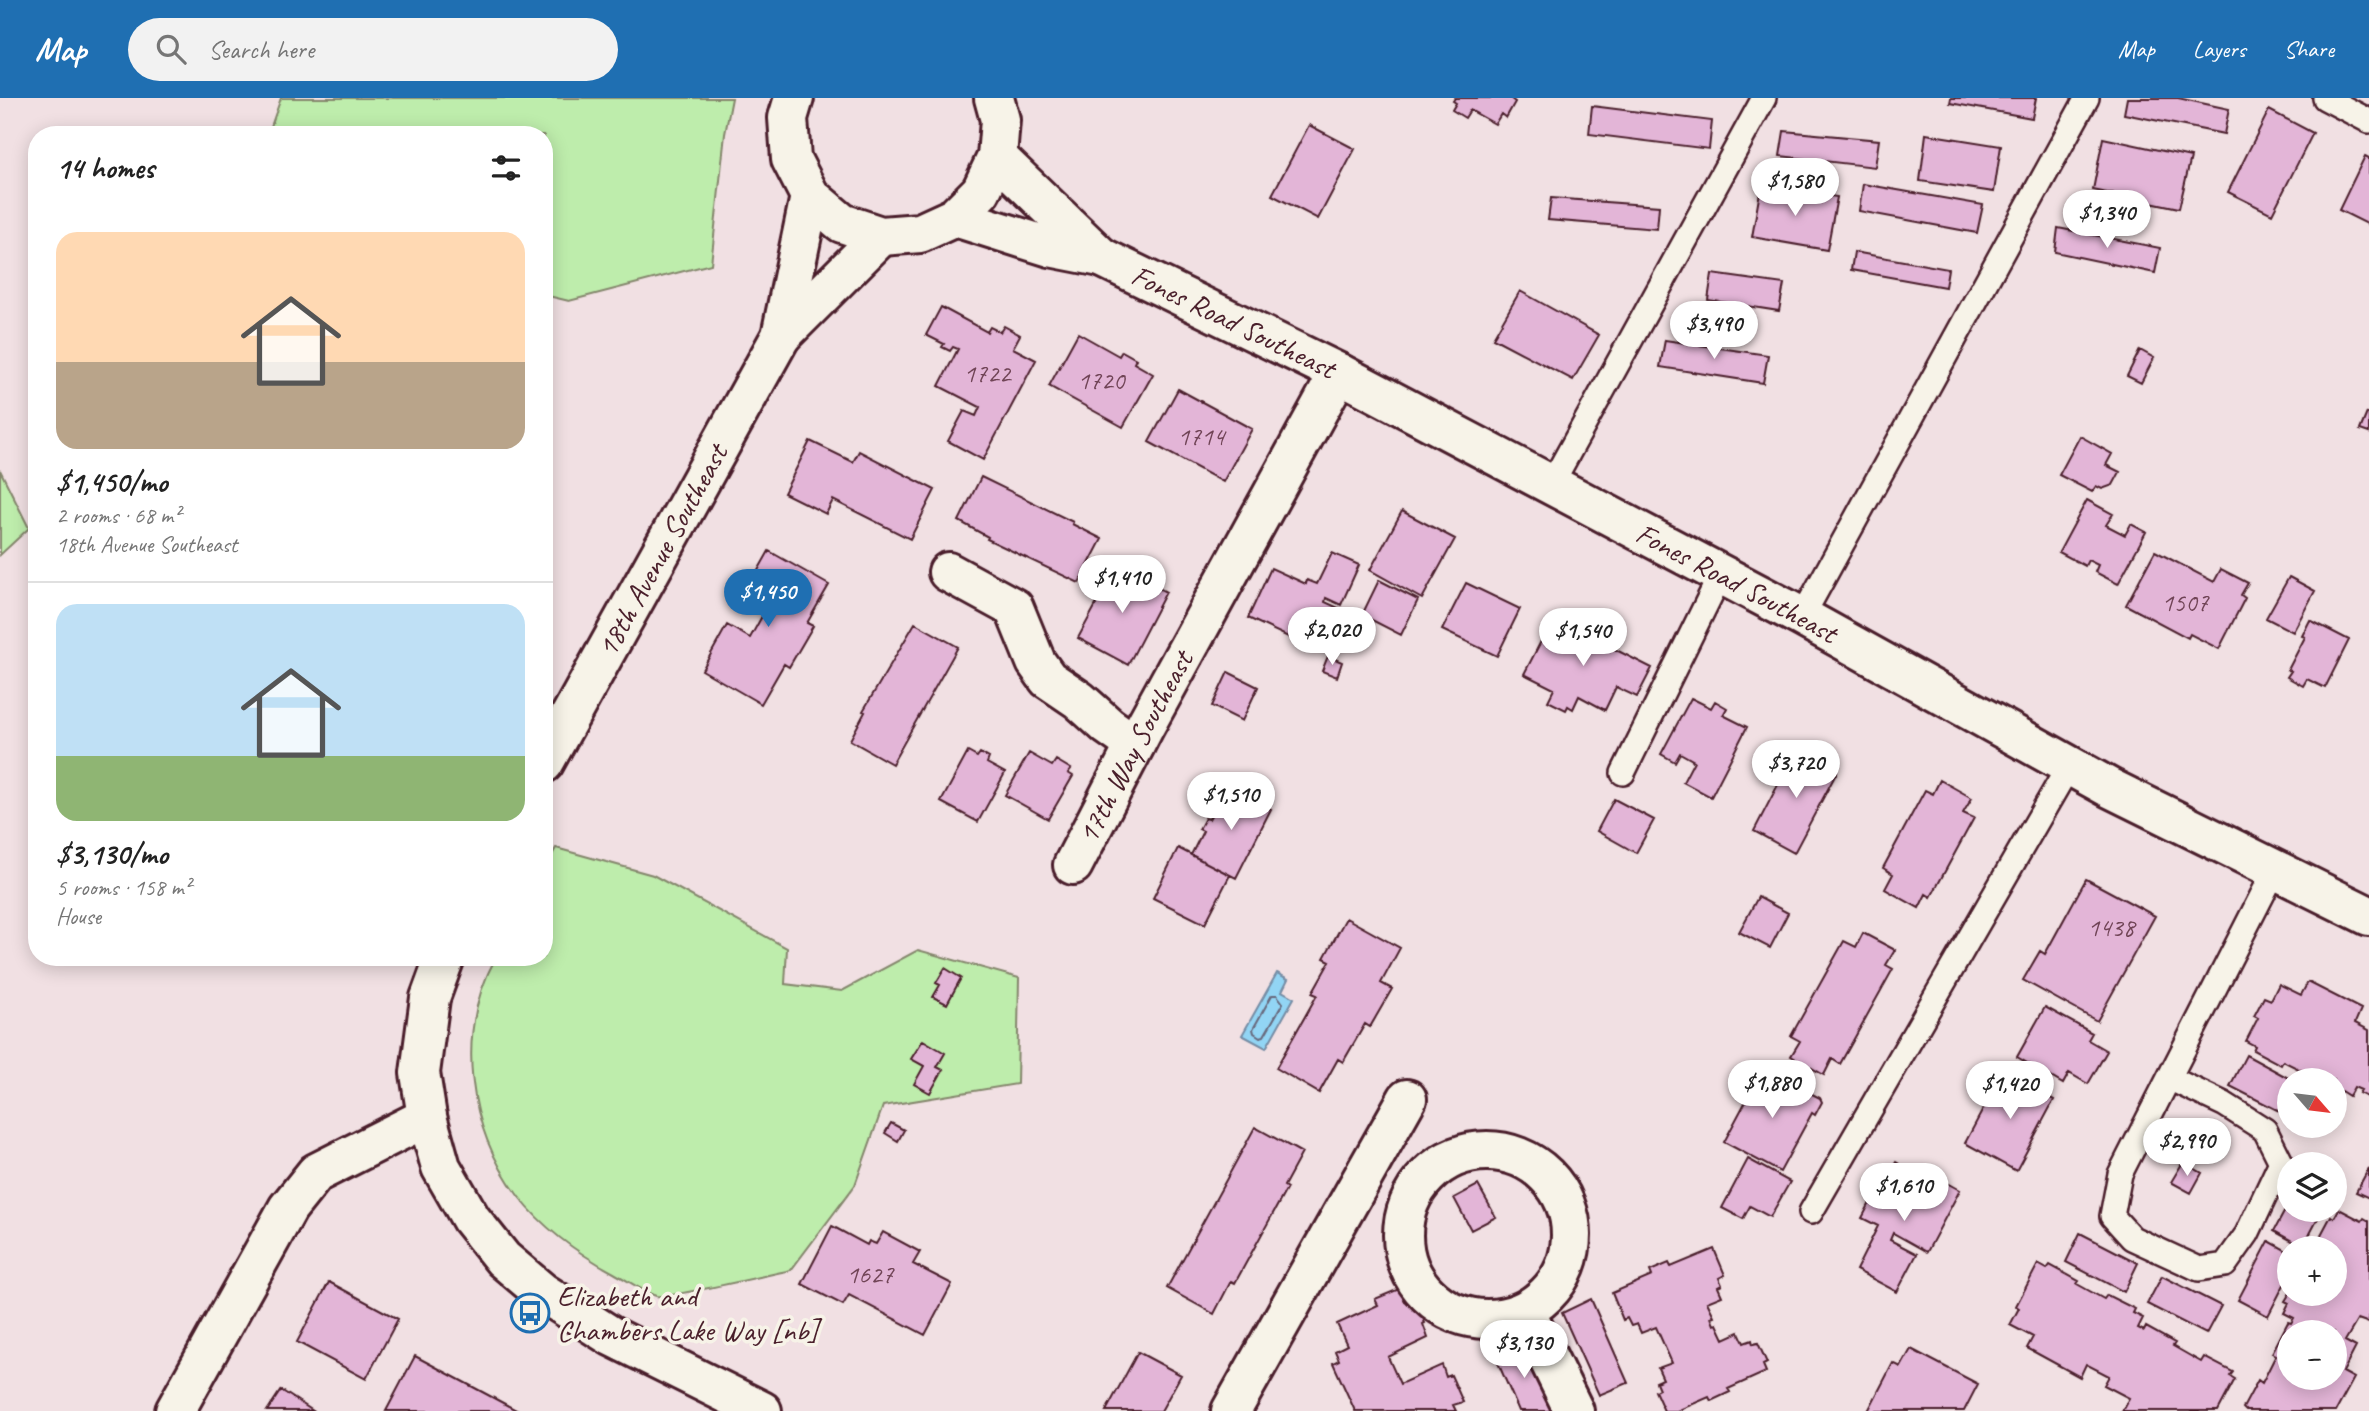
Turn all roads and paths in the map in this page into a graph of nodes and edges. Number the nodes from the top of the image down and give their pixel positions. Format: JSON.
{"nodes":[{"id":1,"x":794,"y":98,"type":"edge"},
{"id":2,"x":1764,"y":98,"type":"edge"},
{"id":3,"x":2087,"y":98,"type":"edge"},
{"id":4,"x":2325,"y":98,"type":"edge"},
{"id":5,"x":999,"y":118,"type":"edge"},
{"id":6,"x":2369,"y":121,"type":"edge"},
{"id":7,"x":810,"y":196,"type":"junction"},
{"id":8,"x":955,"y":217,"type":"junction"},
{"id":9,"x":881,"y":236,"type":"junction"},
{"id":10,"x":1101,"y":257,"type":"junction"},
{"id":11,"x":781,"y":336,"type":"junction"},
{"id":12,"x":1339,"y":373,"type":"junction"},
{"id":13,"x":1552,"y":483,"type":"junction"},
{"id":14,"x":948,"y":572,"type":"dead end"},
{"id":15,"x":1721,"y":574,"type":"junction"},
{"id":16,"x":1802,"y":617,"type":"junction"},
{"id":17,"x":1135,"y":745,"type":"junction"},
{"id":18,"x":553,"y":747,"type":"edge"},
{"id":19,"x":2069,"y":766,"type":"junction"},
{"id":20,"x":1622,"y":773,"type":"dead end"},
{"id":21,"x":1073,"y":865,"type":"dead end"},
{"id":22,"x":2275,"y":870,"type":"junction"},
{"id":23,"x":2369,"y":916,"type":"edge"},
{"id":24,"x":442,"y":966,"type":"edge"},
{"id":25,"x":2169,"y":1078,"type":"junction"},
{"id":26,"x":1407,"y":1099,"type":"dead end"},
{"id":27,"x":427,"y":1117,"type":"junction"},
{"id":28,"x":1811,"y":1212,"type":"dead end"},
{"id":29,"x":1525,"y":1311,"type":"junction"},
{"id":30,"x":175,"y":1411,"type":"edge"},
{"id":31,"x":762,"y":1411,"type":"edge"},
{"id":32,"x":1231,"y":1411,"type":"edge"},
{"id":33,"x":1574,"y":1411,"type":"edge"}],
"edges":[{"from":1,"to":7,"type":"street"},
{"from":2,"to":13,"type":"lane"},
{"from":3,"to":16,"type":"lane"},
{"from":4,"to":6,"type":"lane"},
{"from":5,"to":8,"type":"street"},
{"from":5,"to":10,"type":"street","name":"Fones Road Southeast"},
{"from":7,"to":9,"type":"street"},
{"from":7,"to":11,"type":"street","name":"18th Avenue Southeast"},
{"from":8,"to":9,"type":"street"},
{"from":8,"to":10,"type":"street","name":"Fones Road Southeast"},
{"from":9,"to":11,"type":"street","name":"18th Avenue Southeast"},
{"from":10,"to":12,"type":"street","name":"Fones Road Southeast"},
{"from":11,"to":18,"type":"street","name":"18th Avenue Southeast"},
{"from":12,"to":13,"type":"street","name":"Fones Road Southeast"},
{"from":12,"to":17,"type":"street","name":"17th Way Southeast"},
{"from":13,"to":15,"type":"street","name":"Fones Road Southeast"},
{"from":14,"to":17,"type":"street"},
{"from":15,"to":16,"type":"street","name":"Fones Road Southeast"},
{"from":15,"to":20,"type":"lane"},
{"from":16,"to":19,"type":"street","name":"Fones Road Southeast"},
{"from":17,"to":21,"type":"street","name":"17th Way Southeast"},
{"from":19,"to":22,"type":"street","name":"Fones Road Southeast"},
{"from":19,"to":28,"type":"lane"},
{"from":22,"to":23,"type":"street","name":"Fones Road Southeast"},
{"from":22,"to":25,"type":"lane"},
{"from":24,"to":27,"type":"street"},
{"from":25,"to":25,"type":"lane"},
{"from":26,"to":32,"type":"street"},
{"from":27,"to":30,"type":"street"},
{"from":27,"to":31,"type":"street"},
{"from":29,"to":29,"type":"street"},
{"from":29,"to":33,"type":"street"}]}
